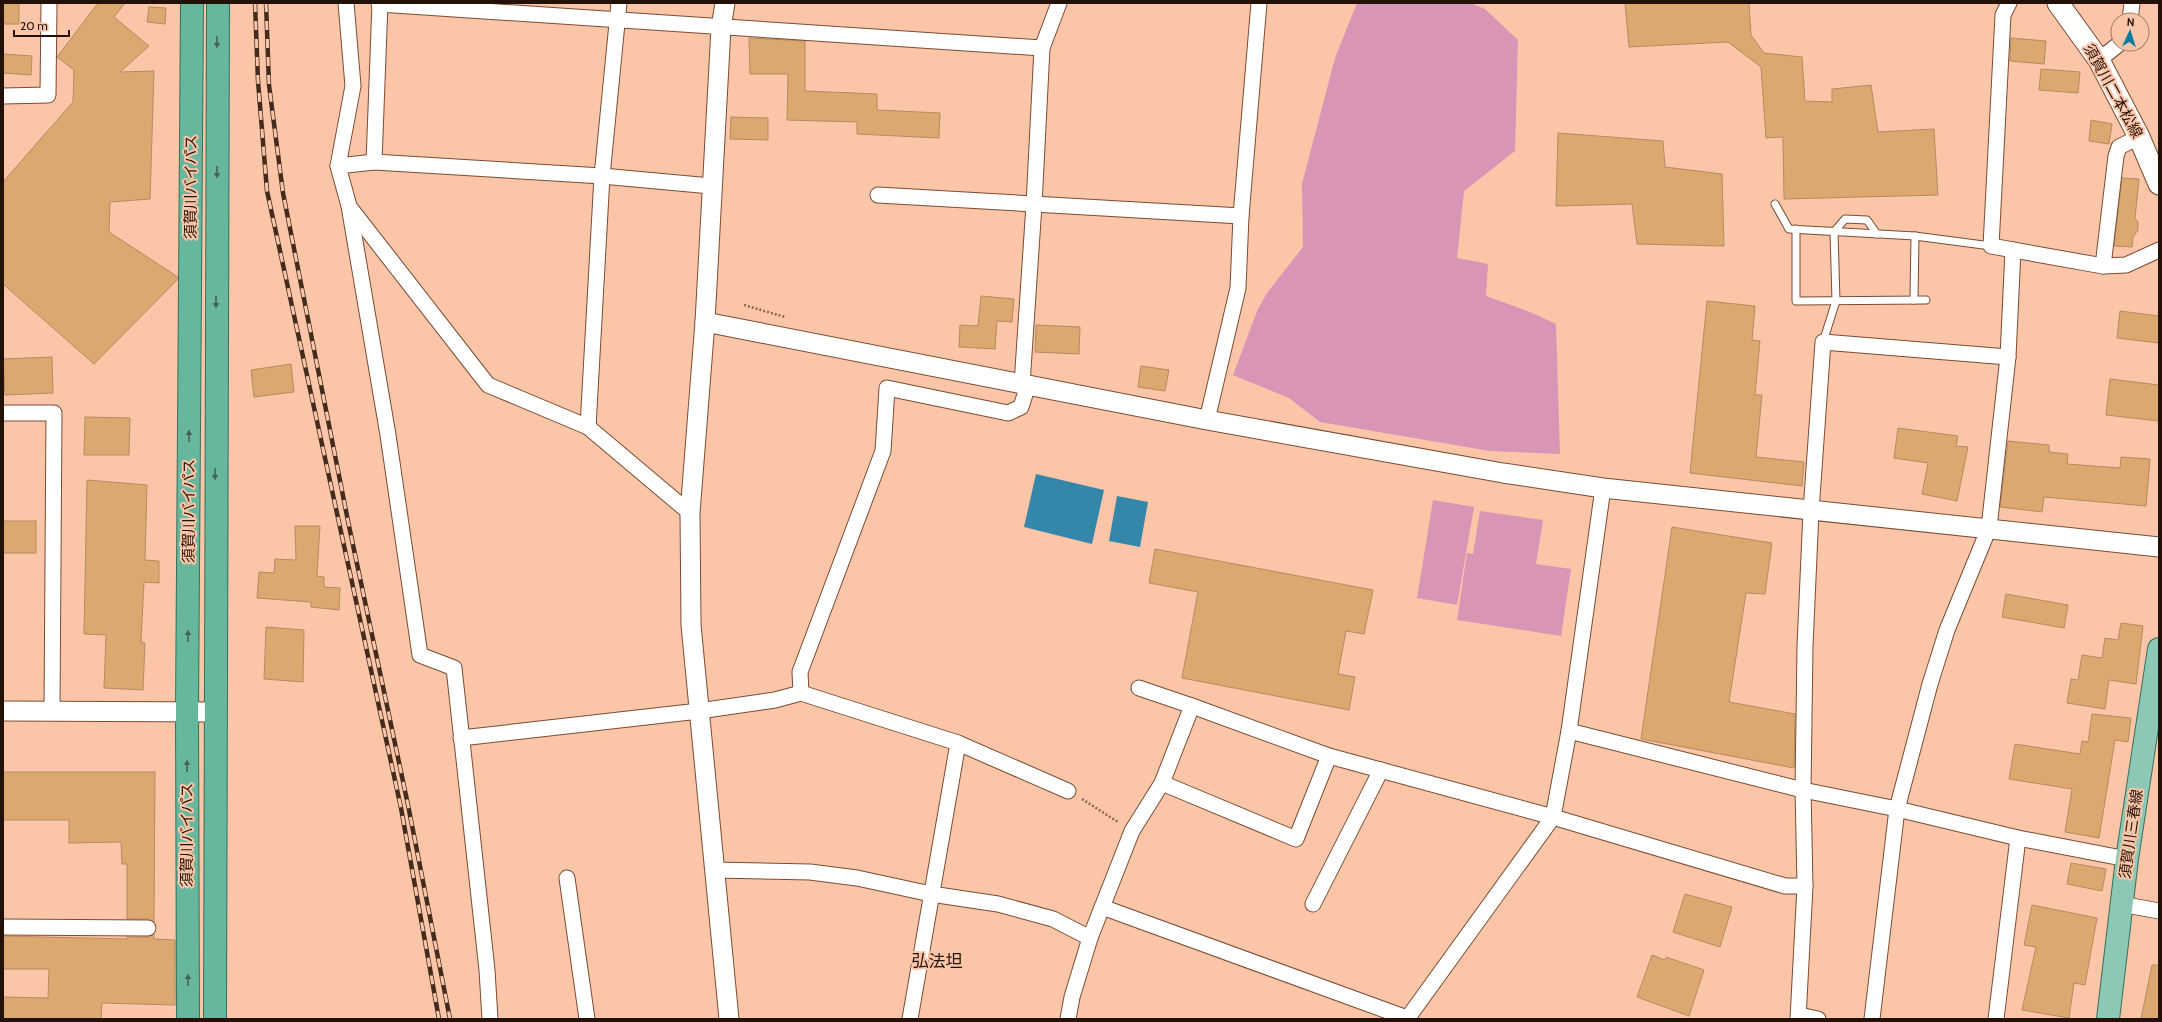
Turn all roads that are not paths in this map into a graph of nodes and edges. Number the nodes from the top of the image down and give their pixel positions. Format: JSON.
{"nodes":[{"id":1,"x":49,"y":3,"type":"edge"},
{"id":2,"x":192,"y":3,"type":"edge"},
{"id":3,"x":218,"y":3,"type":"edge"},
{"id":4,"x":346,"y":3,"type":"edge"},
{"id":5,"x":619,"y":3,"type":"edge"},
{"id":6,"x":725,"y":3,"type":"edge"},
{"id":7,"x":1059,"y":3,"type":"edge"},
{"id":8,"x":1259,"y":3,"type":"edge"},
{"id":9,"x":2009,"y":3,"type":"edge"},
{"id":10,"x":2058,"y":3,"type":"edge"},
{"id":11,"x":380,"y":4,"type":"edge"},
{"id":12,"x":618,"y":19,"type":"junction"},
{"id":13,"x":721,"y":28,"type":"junction"},
{"id":14,"x":1042,"y":48,"type":"junction"},
{"id":15,"x":2110,"y":51,"type":"edge"},
{"id":16,"x":2099,"y":60,"type":"junction"},
{"id":17,"x":3,"y":96,"type":"edge"},
{"id":18,"x":2140,"y":138,"type":"junction"},
{"id":19,"x":374,"y":162,"type":"junction"},
{"id":20,"x":338,"y":166,"type":"junction"},
{"id":21,"x":602,"y":176,"type":"junction"},
{"id":22,"x":2159,"y":184,"type":"edge"},
{"id":23,"x":711,"y":186,"type":"junction"},
{"id":24,"x":878,"y":195,"type":"dead end"},
{"id":25,"x":1775,"y":204,"type":"dead end"},
{"id":26,"x":1034,"y":205,"type":"junction"},
{"id":27,"x":349,"y":206,"type":"junction"},
{"id":28,"x":1241,"y":216,"type":"junction"},
{"id":29,"x":1796,"y":229,"type":"junction"},
{"id":30,"x":1834,"y":232,"type":"junction"},
{"id":31,"x":1877,"y":234,"type":"junction"},
{"id":32,"x":1915,"y":236,"type":"junction"},
{"id":33,"x":1991,"y":246,"type":"junction"},
{"id":34,"x":2013,"y":250,"type":"junction"},
{"id":35,"x":2159,"y":250,"type":"edge"},
{"id":36,"x":2103,"y":266,"type":"junction"},
{"id":37,"x":1914,"y":300,"type":"junction"},
{"id":38,"x":1926,"y":300,"type":"dead end"},
{"id":39,"x":1836,"y":301,"type":"junction"},
{"id":40,"x":705,"y":322,"type":"junction"},
{"id":41,"x":1823,"y":342,"type":"junction"},
{"id":42,"x":2008,"y":357,"type":"junction"},
{"id":43,"x":1025,"y":384,"type":"junction"},
{"id":44,"x":3,"y":413,"type":"edge"},
{"id":45,"x":1207,"y":420,"type":"junction"},
{"id":46,"x":588,"y":427,"type":"junction"},
{"id":47,"x":1603,"y":488,"type":"junction"},
{"id":48,"x":1810,"y":511,"type":"junction"},
{"id":49,"x":690,"y":513,"type":"junction"},
{"id":50,"x":1989,"y":528,"type":"junction"},
{"id":51,"x":2159,"y":547,"type":"edge"},
{"id":52,"x":2159,"y":649,"type":"edge"},
{"id":53,"x":1139,"y":688,"type":"dead end"},
{"id":54,"x":801,"y":693,"type":"junction"},
{"id":55,"x":1192,"y":706,"type":"junction"},
{"id":56,"x":3,"y":710,"type":"edge"},
{"id":57,"x":52,"y":711,"type":"junction"},
{"id":58,"x":187,"y":711,"type":"junction"},
{"id":59,"x":699,"y":711,"type":"junction"},
{"id":60,"x":214,"y":712,"type":"junction"},
{"id":61,"x":1569,"y":731,"type":"junction"},
{"id":62,"x":461,"y":738,"type":"junction"},
{"id":63,"x":958,"y":743,"type":"junction"},
{"id":64,"x":1329,"y":756,"type":"junction"},
{"id":65,"x":1380,"y":770,"type":"junction"},
{"id":66,"x":1162,"y":783,"type":"junction"},
{"id":67,"x":1803,"y":790,"type":"junction"},
{"id":68,"x":1068,"y":791,"type":"road end"},
{"id":69,"x":1897,"y":809,"type":"junction"},
{"id":70,"x":1553,"y":818,"type":"junction"},
{"id":71,"x":2018,"y":838,"type":"junction"},
{"id":72,"x":2128,"y":859,"type":"junction"},
{"id":73,"x":714,"y":870,"type":"junction"},
{"id":74,"x":567,"y":878,"type":"dead end"},
{"id":75,"x":1805,"y":886,"type":"junction"},
{"id":76,"x":931,"y":894,"type":"junction"},
{"id":77,"x":1313,"y":904,"type":"dead end"},
{"id":78,"x":2121,"y":904,"type":"junction"},
{"id":79,"x":1102,"y":907,"type":"junction"},
{"id":80,"x":2159,"y":911,"type":"edge"},
{"id":81,"x":3,"y":927,"type":"edge"},
{"id":82,"x":148,"y":928,"type":"dead end"},
{"id":83,"x":1090,"y":938,"type":"junction"},
{"id":84,"x":1799,"y":1017,"type":"edge"},
{"id":85,"x":188,"y":1019,"type":"edge"},
{"id":86,"x":215,"y":1019,"type":"edge"},
{"id":87,"x":490,"y":1019,"type":"edge"},
{"id":88,"x":587,"y":1019,"type":"edge"},
{"id":89,"x":729,"y":1019,"type":"edge"},
{"id":90,"x":910,"y":1019,"type":"edge"},
{"id":91,"x":1068,"y":1019,"type":"edge"},
{"id":92,"x":1407,"y":1019,"type":"edge"},
{"id":93,"x":1818,"y":1019,"type":"edge"},
{"id":94,"x":1872,"y":1019,"type":"edge"},
{"id":95,"x":1996,"y":1019,"type":"edge"},
{"id":96,"x":2108,"y":1019,"type":"edge"}],
"edges":[{"from":1,"to":17,"type":"street"},
{"from":58,"to":2,"type":"highway","name":"須賀川バイパス","one_way":true},
{"from":3,"to":60,"type":"highway","name":"須賀川バイパス","one_way":true},
{"from":4,"to":20,"type":"street"},
{"from":5,"to":12,"type":"street"},
{"from":6,"to":13,"type":"street"},
{"from":7,"to":14,"type":"street"},
{"from":8,"to":28,"type":"street"},
{"from":9,"to":33,"type":"street"},
{"from":10,"to":16,"type":"main road","name":"須賀川二本松線"},
{"from":11,"to":12,"type":"street"},
{"from":11,"to":19,"type":"street"},
{"from":12,"to":13,"type":"street"},
{"from":12,"to":21,"type":"street"},
{"from":13,"to":14,"type":"street"},
{"from":13,"to":23,"type":"street"},
{"from":14,"to":26,"type":"street"},
{"from":15,"to":16,"type":"street"},
{"from":16,"to":18,"type":"main road","name":"須賀川二本松線"},
{"from":18,"to":22,"type":"main road","name":"須賀川二本松線"},
{"from":18,"to":36,"type":"street"},
{"from":19,"to":20,"type":"street"},
{"from":19,"to":21,"type":"street"},
{"from":20,"to":27,"type":"street"},
{"from":21,"to":23,"type":"street"},
{"from":21,"to":46,"type":"street"},
{"from":23,"to":40,"type":"street"},
{"from":24,"to":26,"type":"street"},
{"from":25,"to":29,"type":"lane"},
{"from":26,"to":28,"type":"street"},
{"from":26,"to":43,"type":"street"},
{"from":27,"to":46,"type":"street"},
{"from":27,"to":62,"type":"street"},
{"from":28,"to":45,"type":"street"},
{"from":29,"to":30,"type":"lane"},
{"from":29,"to":39,"type":"lane"},
{"from":30,"to":31,"type":"lane"},
{"from":30,"to":31,"type":"lane"},
{"from":30,"to":39,"type":"lane"},
{"from":31,"to":32,"type":"lane"},
{"from":32,"to":33,"type":"lane"},
{"from":32,"to":37,"type":"lane"},
{"from":33,"to":34,"type":"street"},
{"from":34,"to":36,"type":"street"},
{"from":34,"to":42,"type":"street"},
{"from":35,"to":36,"type":"street"},
{"from":37,"to":38,"type":"lane"},
{"from":37,"to":39,"type":"lane"},
{"from":39,"to":41,"type":"lane"},
{"from":40,"to":43,"type":"street"},
{"from":40,"to":49,"type":"street"},
{"from":41,"to":42,"type":"street"},
{"from":41,"to":48,"type":"street"},
{"from":42,"to":50,"type":"street"},
{"from":43,"to":45,"type":"street"},
{"from":43,"to":54,"type":"street"},
{"from":44,"to":57,"type":"street"},
{"from":45,"to":47,"type":"street"},
{"from":46,"to":49,"type":"street"},
{"from":47,"to":48,"type":"street"},
{"from":47,"to":61,"type":"street"},
{"from":48,"to":50,"type":"street"},
{"from":48,"to":67,"type":"street"},
{"from":49,"to":59,"type":"street"},
{"from":50,"to":51,"type":"street"},
{"from":50,"to":69,"type":"street"},
{"from":52,"to":72,"type":"main road","name":"須賀川三春線"},
{"from":53,"to":55,"type":"street"},
{"from":54,"to":59,"type":"street"},
{"from":54,"to":63,"type":"street"},
{"from":55,"to":64,"type":"street"},
{"from":55,"to":66,"type":"street"},
{"from":56,"to":57,"type":"street"},
{"from":57,"to":58,"type":"street"},
{"from":58,"to":60,"type":"street"},
{"from":85,"to":58,"type":"highway","name":"須賀川バイパス","one_way":true},
{"from":59,"to":62,"type":"street"},
{"from":59,"to":73,"type":"street"},
{"from":60,"to":86,"type":"highway","name":"須賀川バイパス"},
{"from":61,"to":67,"type":"street"},
{"from":61,"to":70,"type":"street"},
{"from":62,"to":87,"type":"street"},
{"from":63,"to":68,"type":"street"},
{"from":63,"to":76,"type":"street"},
{"from":64,"to":65,"type":"street"},
{"from":64,"to":66,"type":"street"},
{"from":65,"to":70,"type":"street"},
{"from":65,"to":77,"type":"street"},
{"from":66,"to":79,"type":"street"},
{"from":67,"to":69,"type":"street"},
{"from":67,"to":75,"type":"street"},
{"from":69,"to":71,"type":"street"},
{"from":69,"to":94,"type":"street"},
{"from":70,"to":75,"type":"street"},
{"from":70,"to":92,"type":"street"},
{"from":71,"to":72,"type":"street"},
{"from":71,"to":95,"type":"street"},
{"from":72,"to":78,"type":"main road","name":"須賀川三春線"},
{"from":73,"to":76,"type":"street"},
{"from":73,"to":89,"type":"street"},
{"from":74,"to":88,"type":"street"},
{"from":75,"to":84,"type":"street"},
{"from":76,"to":83,"type":"street"},
{"from":76,"to":90,"type":"street"},
{"from":78,"to":80,"type":"street"},
{"from":78,"to":96,"type":"main road","name":"須賀川三春線"},
{"from":79,"to":83,"type":"street"},
{"from":79,"to":92,"type":"street"},
{"from":81,"to":82,"type":"street"},
{"from":83,"to":91,"type":"street"},
{"from":84,"to":93,"type":"street"}]}
